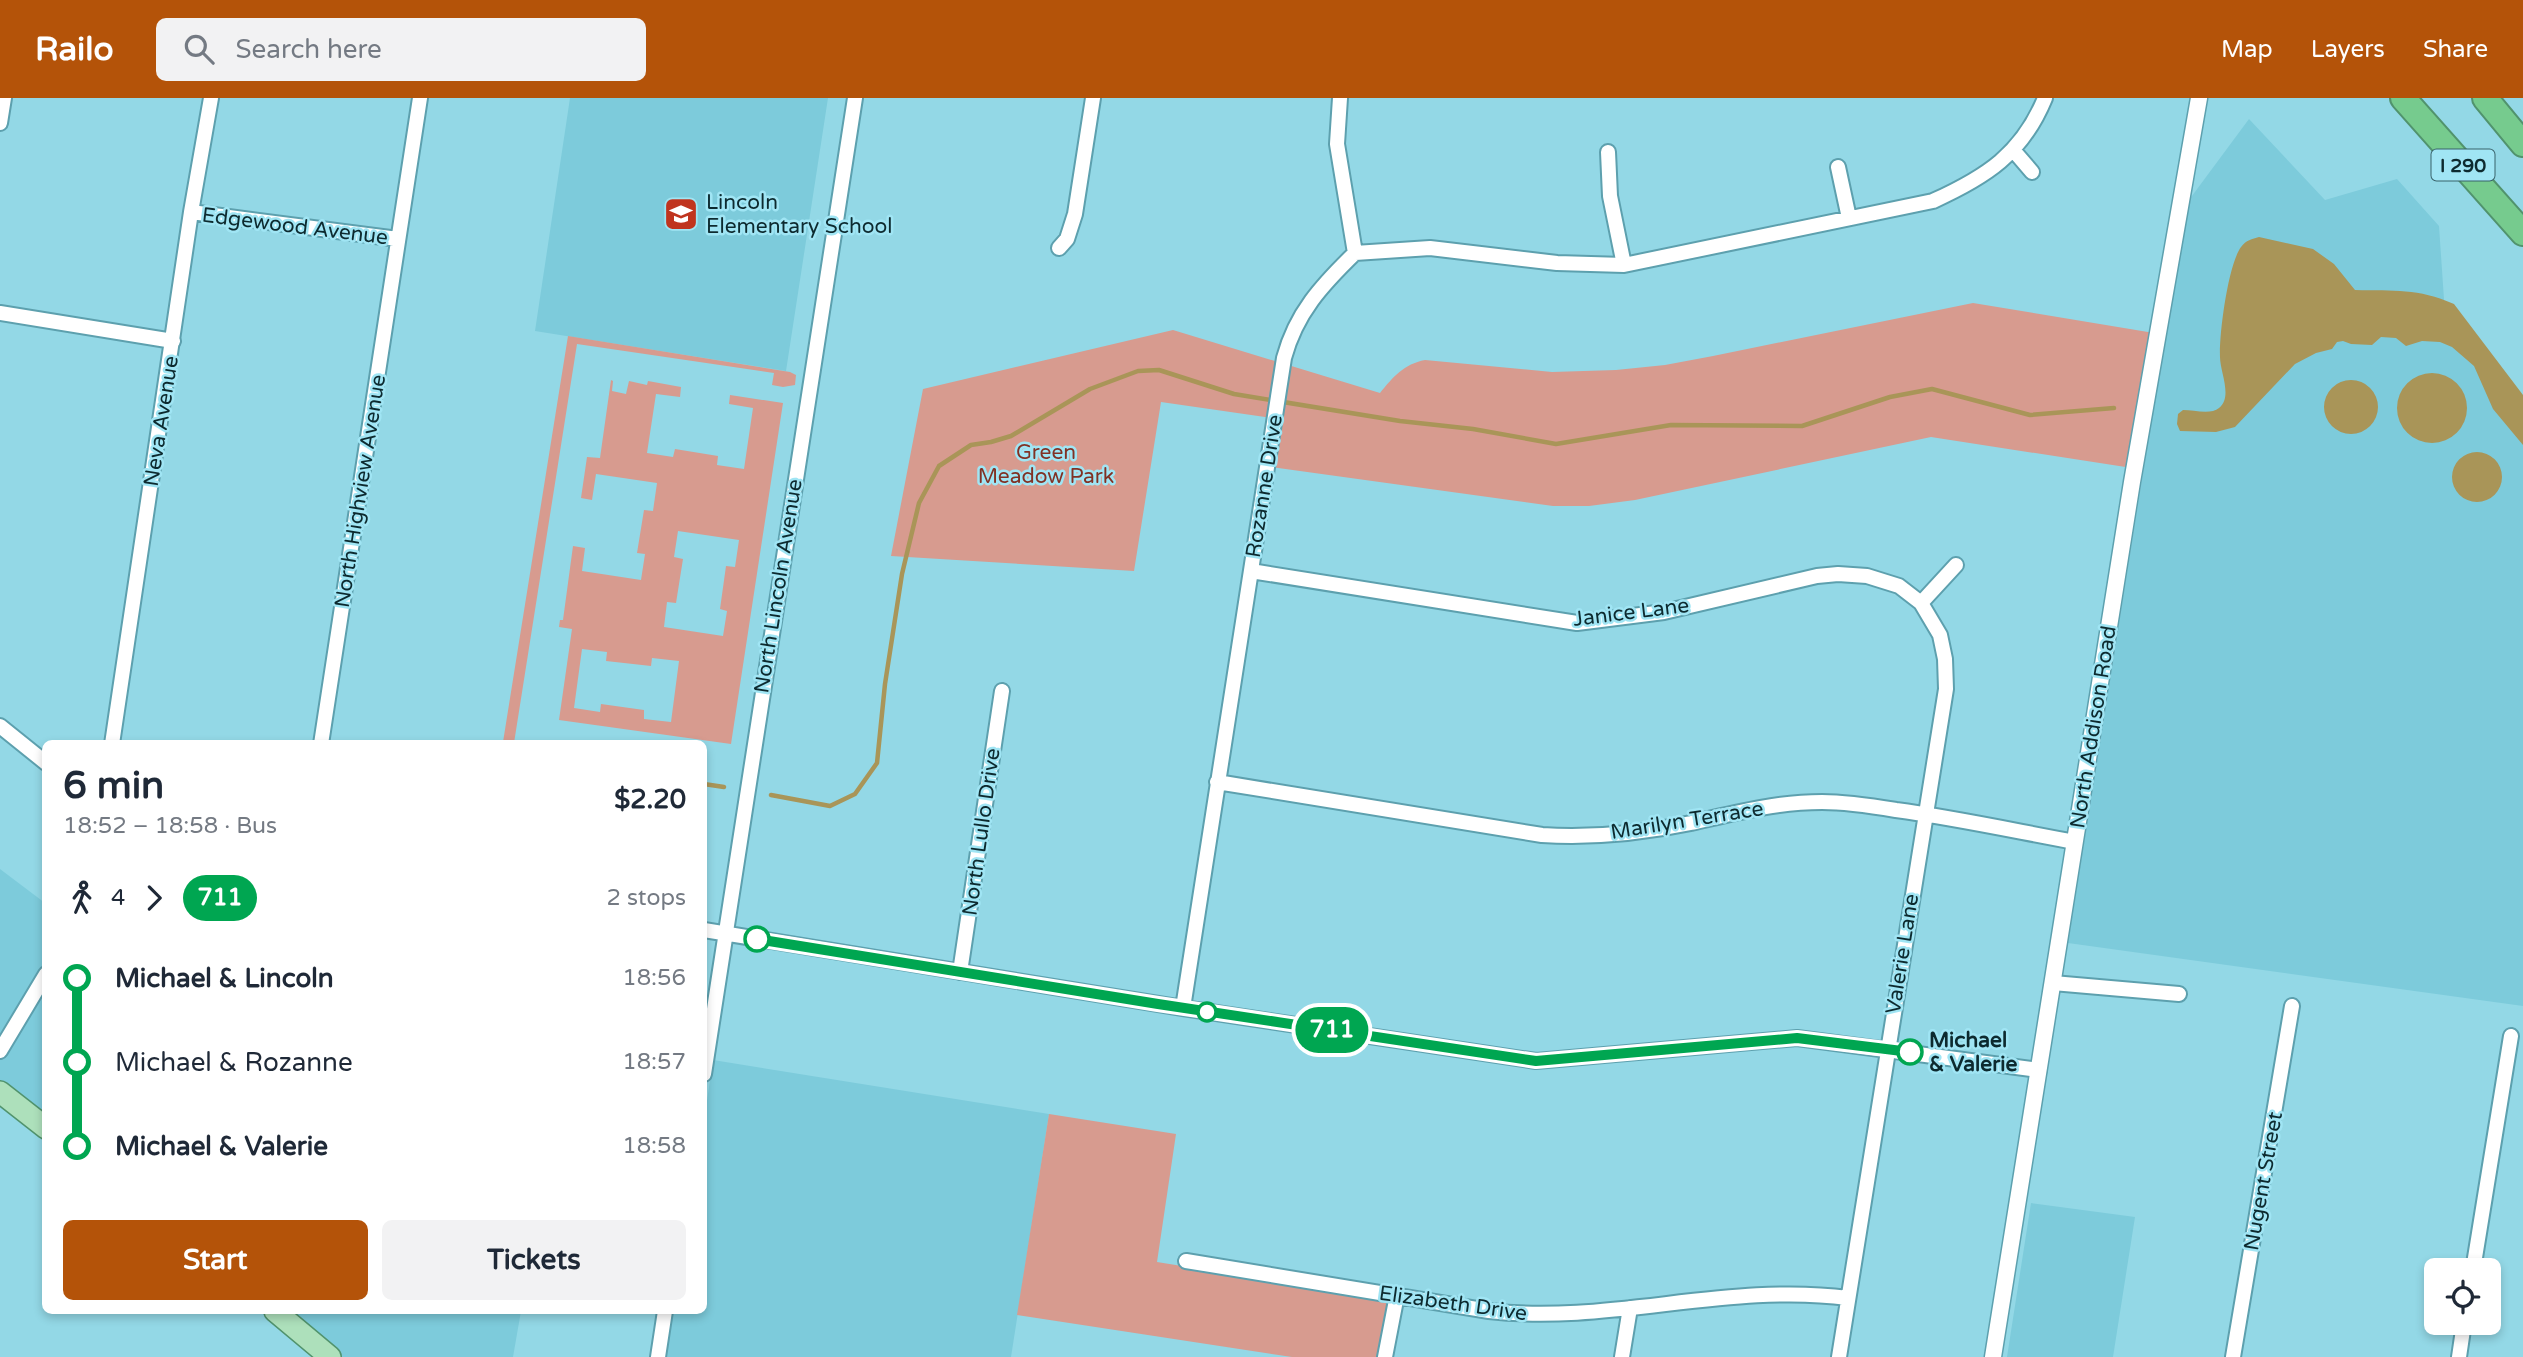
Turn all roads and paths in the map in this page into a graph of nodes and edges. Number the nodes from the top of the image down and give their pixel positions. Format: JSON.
{"nodes":[{"id":1,"x":4,"y":98,"type":"edge"},
{"id":2,"x":211,"y":98,"type":"edge"},
{"id":3,"x":420,"y":98,"type":"edge"},
{"id":4,"x":855,"y":98,"type":"edge"},
{"id":5,"x":1093,"y":98,"type":"edge"},
{"id":6,"x":1340,"y":98,"type":"edge"},
{"id":7,"x":2045,"y":98,"type":"edge"},
{"id":8,"x":2199,"y":98,"type":"edge"},
{"id":9,"x":2403,"y":98,"type":"edge"},
{"id":10,"x":2484,"y":98,"type":"edge"},
{"id":11,"x":0,"y":123,"type":"edge"},
{"id":12,"x":2523,"y":144,"type":"edge"},
{"id":13,"x":2014,"y":151,"type":"junction"},
{"id":14,"x":1608,"y":152,"type":"dead end"},
{"id":15,"x":1838,"y":167,"type":"dead end"},
{"id":16,"x":2032,"y":172,"type":"dead end"},
{"id":17,"x":191,"y":212,"type":"junction"},
{"id":18,"x":1849,"y":218,"type":"junction"},
{"id":19,"x":2523,"y":233,"type":"edge"},
{"id":20,"x":398,"y":239,"type":"junction"},
{"id":21,"x":1059,"y":248,"type":"dead end"},
{"id":22,"x":1355,"y":253,"type":"junction"},
{"id":23,"x":1623,"y":265,"type":"junction"},
{"id":24,"x":0,"y":313,"type":"edge"},
{"id":25,"x":173,"y":341,"type":"junction"},
{"id":26,"x":1956,"y":565,"type":"dead end"},
{"id":27,"x":1251,"y":571,"type":"junction"},
{"id":28,"x":1921,"y":603,"type":"junction"},
{"id":29,"x":1940,"y":635,"type":"joint"},
{"id":30,"x":1002,"y":691,"type":"dead end"},
{"id":31,"x":0,"y":726,"type":"edge"},
{"id":32,"x":113,"y":740,"type":"edge"},
{"id":33,"x":322,"y":740,"type":"edge"},
{"id":34,"x":42,"y":760,"type":"edge"},
{"id":35,"x":1217,"y":782,"type":"junction"},
{"id":36,"x":1924,"y":814,"type":"junction"},
{"id":37,"x":2075,"y":842,"type":"junction"},
{"id":38,"x":707,"y":931,"type":"edge"},
{"id":39,"x":726,"y":934,"type":"junction"},
{"id":40,"x":960,"y":972,"type":"junction"},
{"id":41,"x":42,"y":981,"type":"edge"},
{"id":42,"x":2053,"y":983,"type":"junction"},
{"id":43,"x":2179,"y":994,"type":"dead end"},
{"id":44,"x":2292,"y":1006,"type":"dead end"},
{"id":45,"x":1183,"y":1008,"type":"junction"},
{"id":46,"x":2511,"y":1036,"type":"dead end"},
{"id":47,"x":1888,"y":1049,"type":"junction"},
{"id":48,"x":0,"y":1051,"type":"edge"},
{"id":49,"x":707,"y":1055,"type":"edge"},
{"id":50,"x":2039,"y":1070,"type":"junction"},
{"id":51,"x":0,"y":1092,"type":"edge"},
{"id":52,"x":42,"y":1125,"type":"edge"},
{"id":53,"x":2475,"y":1258,"type":"edge"},
{"id":54,"x":1186,"y":1261,"type":"dead end"},
{"id":55,"x":1397,"y":1295,"type":"junction"},
{"id":56,"x":1848,"y":1298,"type":"junction"},
{"id":57,"x":1630,"y":1308,"type":"junction"},
{"id":58,"x":279,"y":1314,"type":"edge"},
{"id":59,"x":665,"y":1314,"type":"edge"},
{"id":60,"x":2462,"y":1335,"type":"edge"},
{"id":61,"x":330,"y":1357,"type":"edge"},
{"id":62,"x":658,"y":1357,"type":"edge"},
{"id":63,"x":1385,"y":1357,"type":"edge"},
{"id":64,"x":1622,"y":1357,"type":"edge"},
{"id":65,"x":1839,"y":1357,"type":"edge"},
{"id":66,"x":1993,"y":1357,"type":"edge"},
{"id":67,"x":2233,"y":1357,"type":"edge"},
{"id":68,"x":2459,"y":1357,"type":"edge"}],
"edges":[{"from":1,"to":11,"type":"street"},
{"from":2,"to":17,"type":"street","name":"Neva Avenue"},
{"from":3,"to":20,"type":"street","name":"North Highview Avenue"},
{"from":4,"to":39,"type":"street","name":"North Lincoln Avenue"},
{"from":5,"to":21,"type":"street"},
{"from":6,"to":22,"type":"street"},
{"from":7,"to":13,"type":"street"},
{"from":8,"to":37,"type":"street","name":"North Addison Road"},
{"from":9,"to":19,"type":"highway","number":"I 290"},
{"from":10,"to":12,"type":"highway","number":"I 290"},
{"from":13,"to":16,"type":"street"},
{"from":13,"to":18,"type":"street"},
{"from":14,"to":23,"type":"street"},
{"from":15,"to":18,"type":"street"},
{"from":17,"to":20,"type":"street","name":"Edgewood Avenue"},
{"from":17,"to":25,"type":"street","name":"Neva Avenue"},
{"from":18,"to":23,"type":"street"},
{"from":20,"to":33,"type":"street","name":"North Highview Avenue"},
{"from":22,"to":23,"type":"street"},
{"from":22,"to":27,"type":"street","name":"Rozanne Drive"},
{"from":24,"to":25,"type":"street"},
{"from":25,"to":32,"type":"street","name":"Neva Avenue"},
{"from":26,"to":28,"type":"street"},
{"from":27,"to":28,"type":"street","name":"Janice Lane"},
{"from":27,"to":35,"type":"street","name":"Rozanne Drive"},
{"from":28,"to":29,"type":"street","name":"Janice Lane"},
{"from":29,"to":36,"type":"street","name":"Valerie Lane"},
{"from":30,"to":40,"type":"street","name":"North Lullo Drive"},
{"from":31,"to":34,"type":"street"},
{"from":35,"to":36,"type":"street","name":"Marilyn Terrace"},
{"from":35,"to":45,"type":"street","name":"Rozanne Drive"},
{"from":36,"to":37,"type":"street","name":"Marilyn Terrace"},
{"from":36,"to":47,"type":"street","name":"Valerie Lane"},
{"from":37,"to":42,"type":"street","name":"North Addison Road"},
{"from":38,"to":39,"type":"street"},
{"from":39,"to":40,"type":"street"},
{"from":39,"to":49,"type":"street","name":"North Lincoln Avenue"},
{"from":40,"to":45,"type":"street"},
{"from":41,"to":48,"type":"street"},
{"from":42,"to":43,"type":"street"},
{"from":42,"to":50,"type":"street","name":"North Addison Road"},
{"from":44,"to":67,"type":"street","name":"Nugent Street"},
{"from":45,"to":47,"type":"street"},
{"from":46,"to":53,"type":"street"},
{"from":47,"to":50,"type":"street"},
{"from":47,"to":56,"type":"street","name":"Valerie Lane"},
{"from":50,"to":66,"type":"street","name":"North Addison Road"},
{"from":51,"to":52,"type":"main road"},
{"from":54,"to":55,"type":"street","name":"Elizabeth Drive"},
{"from":55,"to":57,"type":"street","name":"Elizabeth Drive"},
{"from":55,"to":63,"type":"street"},
{"from":56,"to":57,"type":"street","name":"Elizabeth Drive"},
{"from":56,"to":65,"type":"street","name":"Valerie Lane"},
{"from":57,"to":64,"type":"street"},
{"from":58,"to":61,"type":"main road"},
{"from":59,"to":62,"type":"street"},
{"from":60,"to":68,"type":"street"}]}
